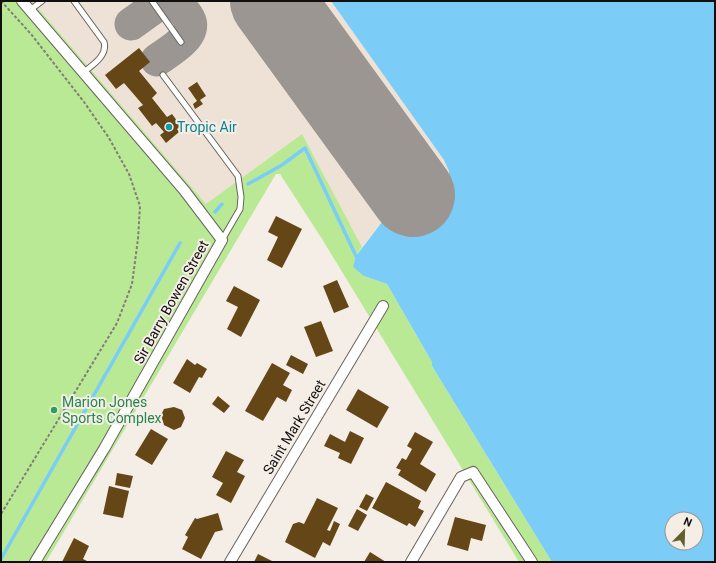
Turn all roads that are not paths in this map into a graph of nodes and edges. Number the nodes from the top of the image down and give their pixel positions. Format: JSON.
{"nodes":[{"id":1,"x":22,"y":1,"type":"edge"},
{"id":2,"x":42,"y":1,"type":"edge"},
{"id":3,"x":74,"y":1,"type":"edge"},
{"id":4,"x":152,"y":1,"type":"edge"},
{"id":5,"x":30,"y":10,"type":"junction"},
{"id":6,"x":181,"y":42,"type":"dead end"},
{"id":7,"x":84,"y":73,"type":"junction"},
{"id":8,"x":163,"y":75,"type":"dead end"},
{"id":9,"x":222,"y":240,"type":"junction"},
{"id":10,"x":383,"y":306,"type":"dead end"},
{"id":11,"x":35,"y":562,"type":"edge"},
{"id":12,"x":230,"y":562,"type":"edge"},
{"id":13,"x":411,"y":562,"type":"edge"},
{"id":14,"x":532,"y":562,"type":"edge"}],
"edges":[{"from":1,"to":5,"type":"street","name":"Sir Barry Bowen Street"},
{"from":2,"to":5,"type":"lane"},
{"from":3,"to":7,"type":"lane"},
{"from":4,"to":6,"type":"lane"},
{"from":5,"to":7,"type":"street","name":"Sir Barry Bowen Street"},
{"from":7,"to":9,"type":"street","name":"Sir Barry Bowen Street"},
{"from":8,"to":9,"type":"lane"},
{"from":9,"to":11,"type":"street","name":"Sir Barry Bowen Street"},
{"from":10,"to":12,"type":"street","name":"Saint Mark Street"},
{"from":13,"to":14,"type":"street"}]}
